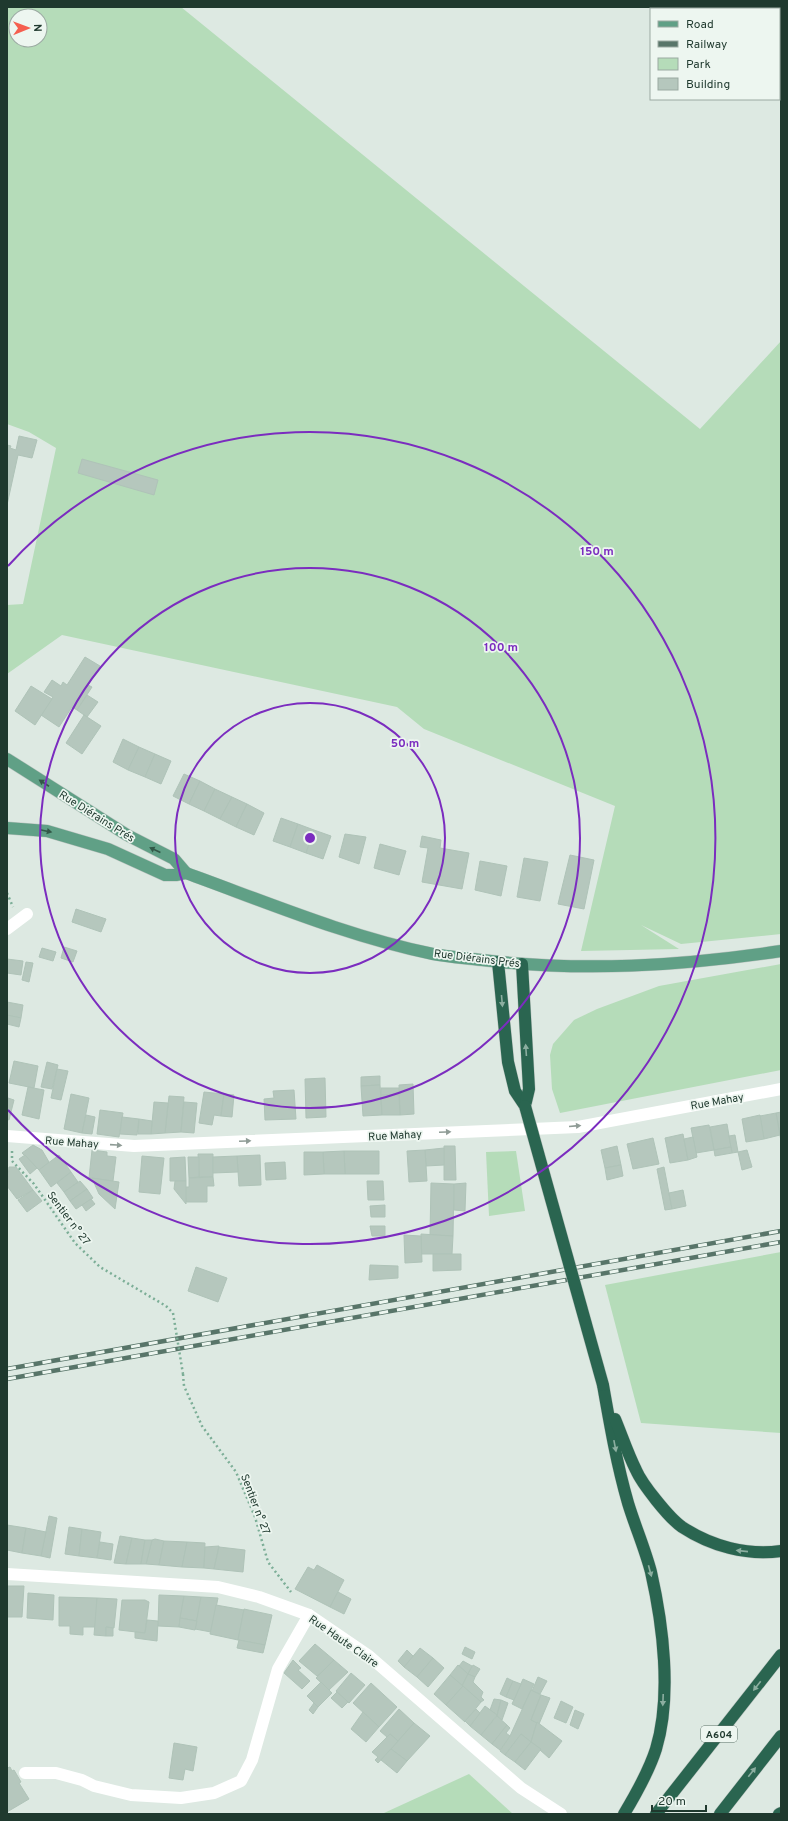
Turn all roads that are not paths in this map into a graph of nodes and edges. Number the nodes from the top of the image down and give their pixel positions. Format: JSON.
{"nodes":[{"id":1,"x":7,"y":759,"type":"edge"},
{"id":2,"x":7,"y":828,"type":"edge"},
{"id":3,"x":186,"y":873,"type":"junction"},
{"id":4,"x":27,"y":914,"type":"dead end"},
{"id":5,"x":7,"y":929,"type":"edge"},
{"id":6,"x":781,"y":951,"type":"edge"},
{"id":7,"x":498,"y":962,"type":"junction"},
{"id":8,"x":522,"y":964,"type":"junction"},
{"id":9,"x":781,"y":1089,"type":"edge"},
{"id":10,"x":525,"y":1106,"type":"junction"},
{"id":11,"x":10,"y":1136,"type":"edge"},
{"id":12,"x":604,"y":1390,"type":"junction"},
{"id":13,"x":781,"y":1551,"type":"edge"},
{"id":14,"x":7,"y":1574,"type":"edge"},
{"id":15,"x":309,"y":1615,"type":"junction"},
{"id":16,"x":781,"y":1655,"type":"edge"},
{"id":17,"x":781,"y":1736,"type":"edge"},
{"id":18,"x":25,"y":1774,"type":"dead end"},
{"id":19,"x":561,"y":1814,"type":"edge"},
{"id":20,"x":624,"y":1814,"type":"edge"},
{"id":21,"x":656,"y":1814,"type":"edge"},
{"id":22,"x":720,"y":1814,"type":"edge"}],
"edges":[{"from":3,"to":1,"type":"main road","name":"Rue Diérains Prés","one_way":true},
{"from":2,"to":3,"type":"main road","name":"Rue Diérains Prés","one_way":true},
{"from":3,"to":7,"type":"main road","name":"Rue Diérains Prés"},
{"from":4,"to":5,"type":"street"},
{"from":6,"to":8,"type":"main road","name":"Rue Diérains Prés"},
{"from":7,"to":8,"type":"main road","name":"Rue Diérains Prés"},
{"from":7,"to":10,"type":"highway","one_way":true},
{"from":10,"to":8,"type":"highway","one_way":true},
{"from":11,"to":9,"type":"street","name":"Rue Mahay","one_way":true},
{"from":10,"to":12,"type":"highway","bridge":true},
{"from":13,"to":12,"type":"highway","one_way":true},
{"from":12,"to":20,"type":"highway","one_way":true},
{"from":14,"to":15,"type":"street","name":"Rue Haute Claire"},
{"from":15,"to":18,"type":"street"},
{"from":15,"to":19,"type":"street","name":"Rue Haute Claire"},
{"from":16,"to":21,"type":"highway","number":"A604","one_way":true},
{"from":22,"to":17,"type":"highway","one_way":true}]}
